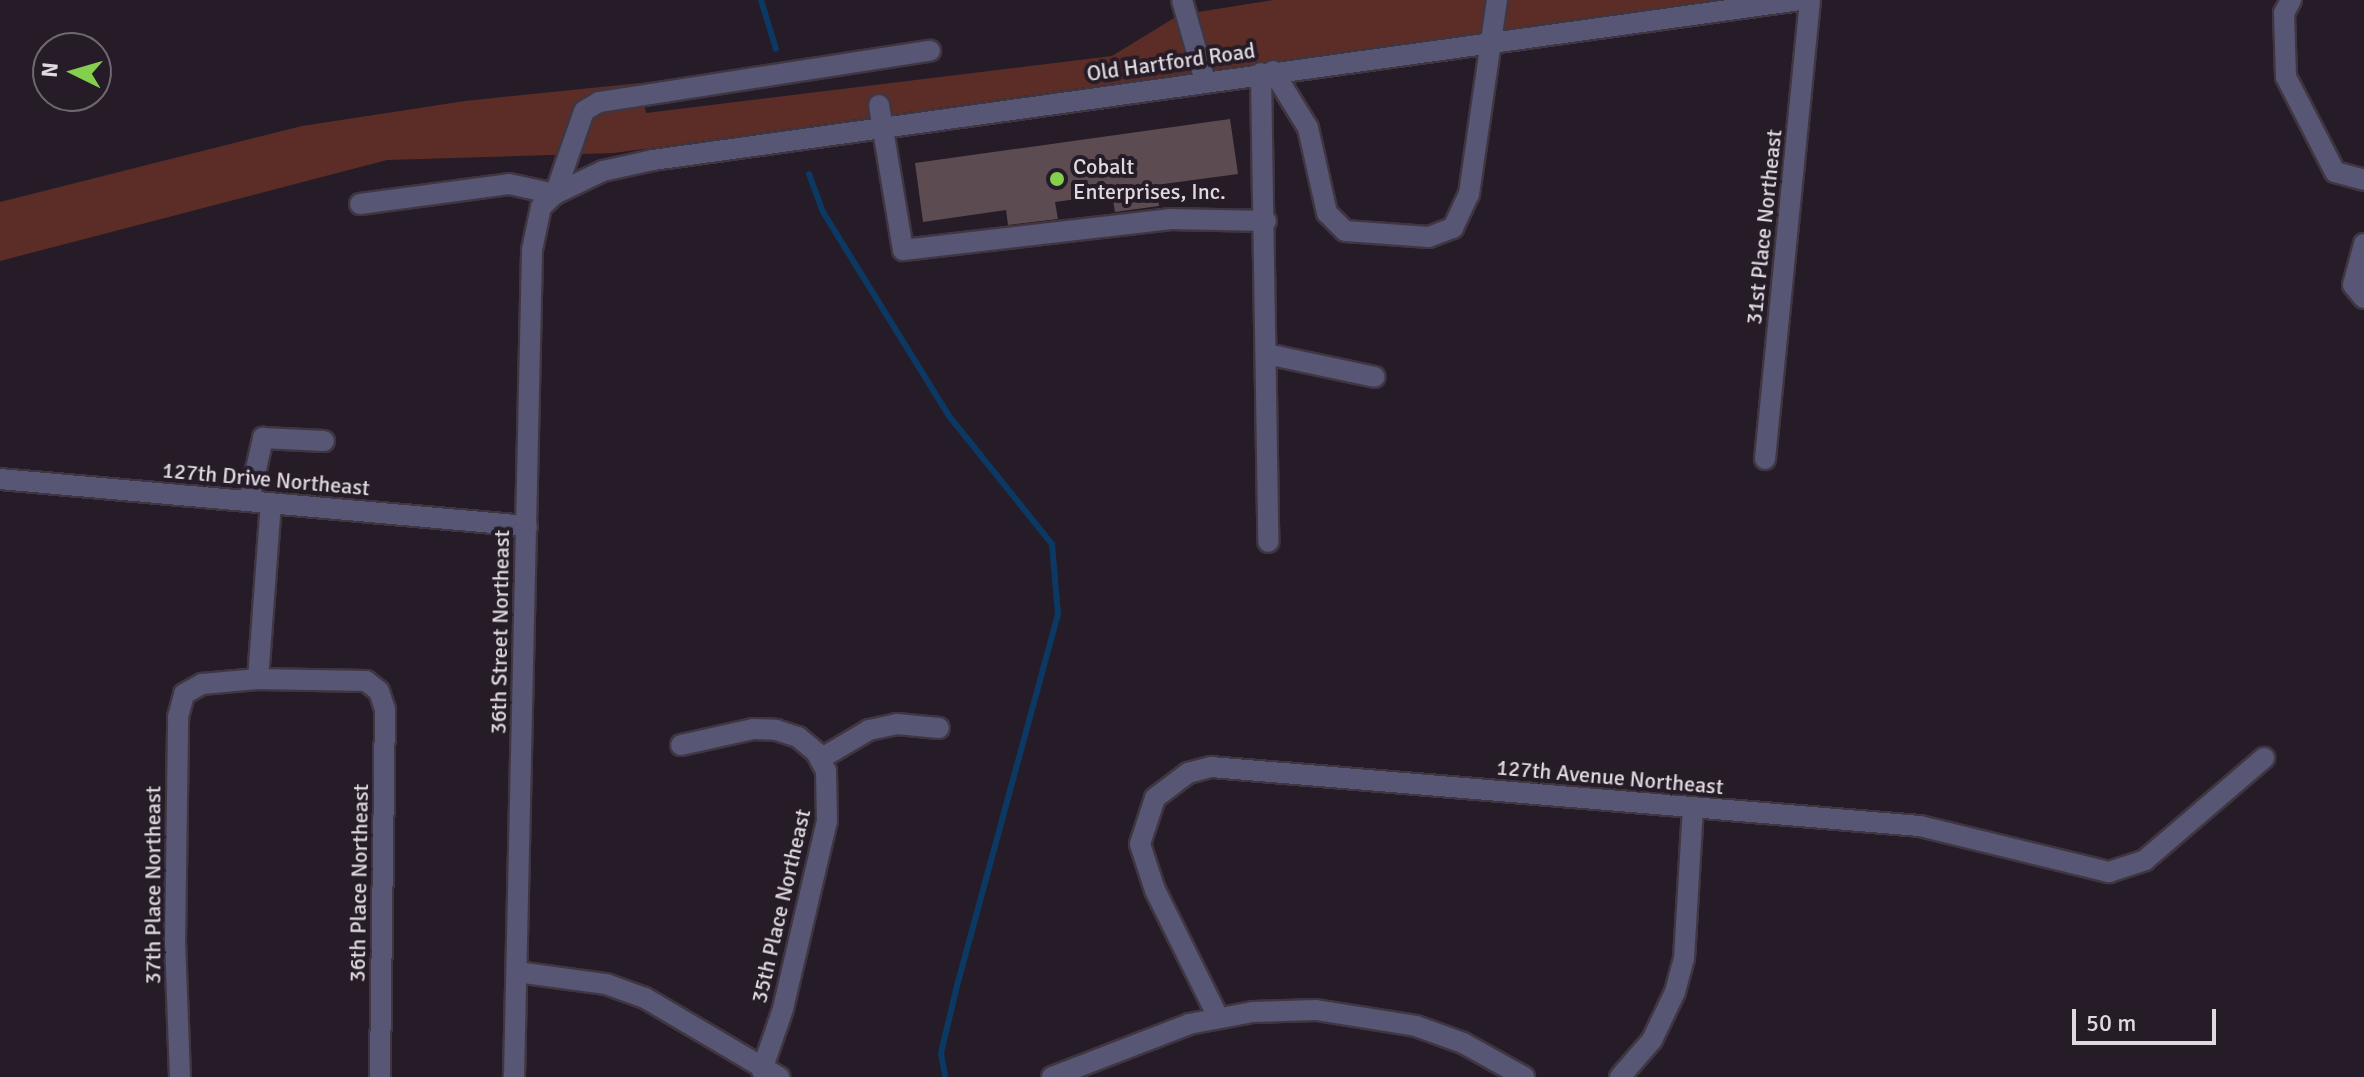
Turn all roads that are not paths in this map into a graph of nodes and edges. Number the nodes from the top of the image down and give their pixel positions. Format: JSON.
{"nodes":[{"id":1,"x":1182,"y":0,"type":"edge"},
{"id":2,"x":1497,"y":0,"type":"edge"},
{"id":3,"x":1800,"y":0,"type":"edge"},
{"id":4,"x":1810,"y":0,"type":"edge"},
{"id":5,"x":2291,"y":0,"type":"edge"},
{"id":6,"x":1492,"y":40,"type":"junction"},
{"id":7,"x":930,"y":51,"type":"dead end"},
{"id":8,"x":1267,"y":72,"type":"junction"},
{"id":9,"x":1205,"y":81,"type":"junction"},
{"id":10,"x":879,"y":105,"type":"dead end"},
{"id":11,"x":882,"y":127,"type":"junction"},
{"id":12,"x":2364,"y":180,"type":"edge"},
{"id":13,"x":555,"y":194,"type":"junction"},
{"id":14,"x":360,"y":204,"type":"dead end"},
{"id":15,"x":1266,"y":221,"type":"junction"},
{"id":16,"x":2364,"y":244,"type":"edge"},
{"id":17,"x":2364,"y":298,"type":"edge"},
{"id":18,"x":1267,"y":354,"type":"junction"},
{"id":19,"x":1375,"y":377,"type":"dead end"},
{"id":20,"x":324,"y":441,"type":"dead end"},
{"id":21,"x":1765,"y":459,"type":"dead end"},
{"id":22,"x":0,"y":479,"type":"edge"},
{"id":23,"x":249,"y":501,"type":"junction"},
{"id":24,"x":271,"y":503,"type":"junction"},
{"id":25,"x":527,"y":526,"type":"junction"},
{"id":26,"x":1268,"y":542,"type":"dead end"},
{"id":27,"x":258,"y":679,"type":"junction"},
{"id":28,"x":939,"y":728,"type":"dead end"},
{"id":29,"x":681,"y":745,"type":"dead end"},
{"id":30,"x":2264,"y":758,"type":"dead end"},
{"id":31,"x":820,"y":759,"type":"junction"},
{"id":32,"x":1693,"y":808,"type":"junction"},
{"id":33,"x":517,"y":972,"type":"junction"},
{"id":34,"x":1218,"y":1017,"type":"junction"},
{"id":35,"x":1094,"y":1070,"type":"edge"},
{"id":36,"x":770,"y":1074,"type":"edge"},
{"id":37,"x":180,"y":1077,"type":"edge"},
{"id":38,"x":380,"y":1077,"type":"edge"},
{"id":39,"x":514,"y":1077,"type":"edge"},
{"id":40,"x":1052,"y":1077,"type":"edge"},
{"id":41,"x":1524,"y":1077,"type":"edge"},
{"id":42,"x":1620,"y":1077,"type":"edge"}],
"edges":[{"from":1,"to":9,"type":"street"},
{"from":2,"to":6,"type":"street"},
{"from":3,"to":6,"type":"street","name":"Old Hartford Road"},
{"from":4,"to":21,"type":"street","name":"31st Place Northeast"},
{"from":5,"to":12,"type":"street"},
{"from":6,"to":8,"type":"street","name":"Old Hartford Road"},
{"from":6,"to":8,"type":"street"},
{"from":7,"to":13,"type":"street","name":"36th Street Northeast"},
{"from":8,"to":9,"type":"street","name":"Old Hartford Road"},
{"from":8,"to":15,"type":"street"},
{"from":9,"to":11,"type":"street","name":"Old Hartford Road"},
{"from":10,"to":11,"type":"street"},
{"from":11,"to":13,"type":"street","name":"Old Hartford Road"},
{"from":11,"to":15,"type":"street"},
{"from":13,"to":14,"type":"street"},
{"from":13,"to":25,"type":"street","name":"36th Street Northeast"},
{"from":15,"to":18,"type":"street"},
{"from":16,"to":17,"type":"street"},
{"from":18,"to":19,"type":"street"},
{"from":18,"to":26,"type":"street"},
{"from":20,"to":23,"type":"street"},
{"from":22,"to":23,"type":"street","name":"127th Drive Northeast"},
{"from":23,"to":24,"type":"street","name":"127th Drive Northeast"},
{"from":24,"to":25,"type":"street","name":"127th Drive Northeast"},
{"from":24,"to":27,"type":"street"},
{"from":25,"to":33,"type":"street","name":"36th Street Northeast"},
{"from":27,"to":37,"type":"street","name":"37th Place Northeast"},
{"from":27,"to":38,"type":"street","name":"36th Place Northeast"},
{"from":28,"to":31,"type":"street"},
{"from":29,"to":31,"type":"street"},
{"from":30,"to":32,"type":"street","name":"127th Avenue Northeast"},
{"from":31,"to":36,"type":"street","name":"35th Place Northeast"},
{"from":32,"to":34,"type":"street","name":"127th Avenue Northeast"},
{"from":32,"to":42,"type":"street"},
{"from":33,"to":36,"type":"street"},
{"from":33,"to":39,"type":"street","name":"36th Street Northeast"},
{"from":34,"to":35,"type":"street"},
{"from":34,"to":41,"type":"street"},
{"from":35,"to":40,"type":"street"}]}
